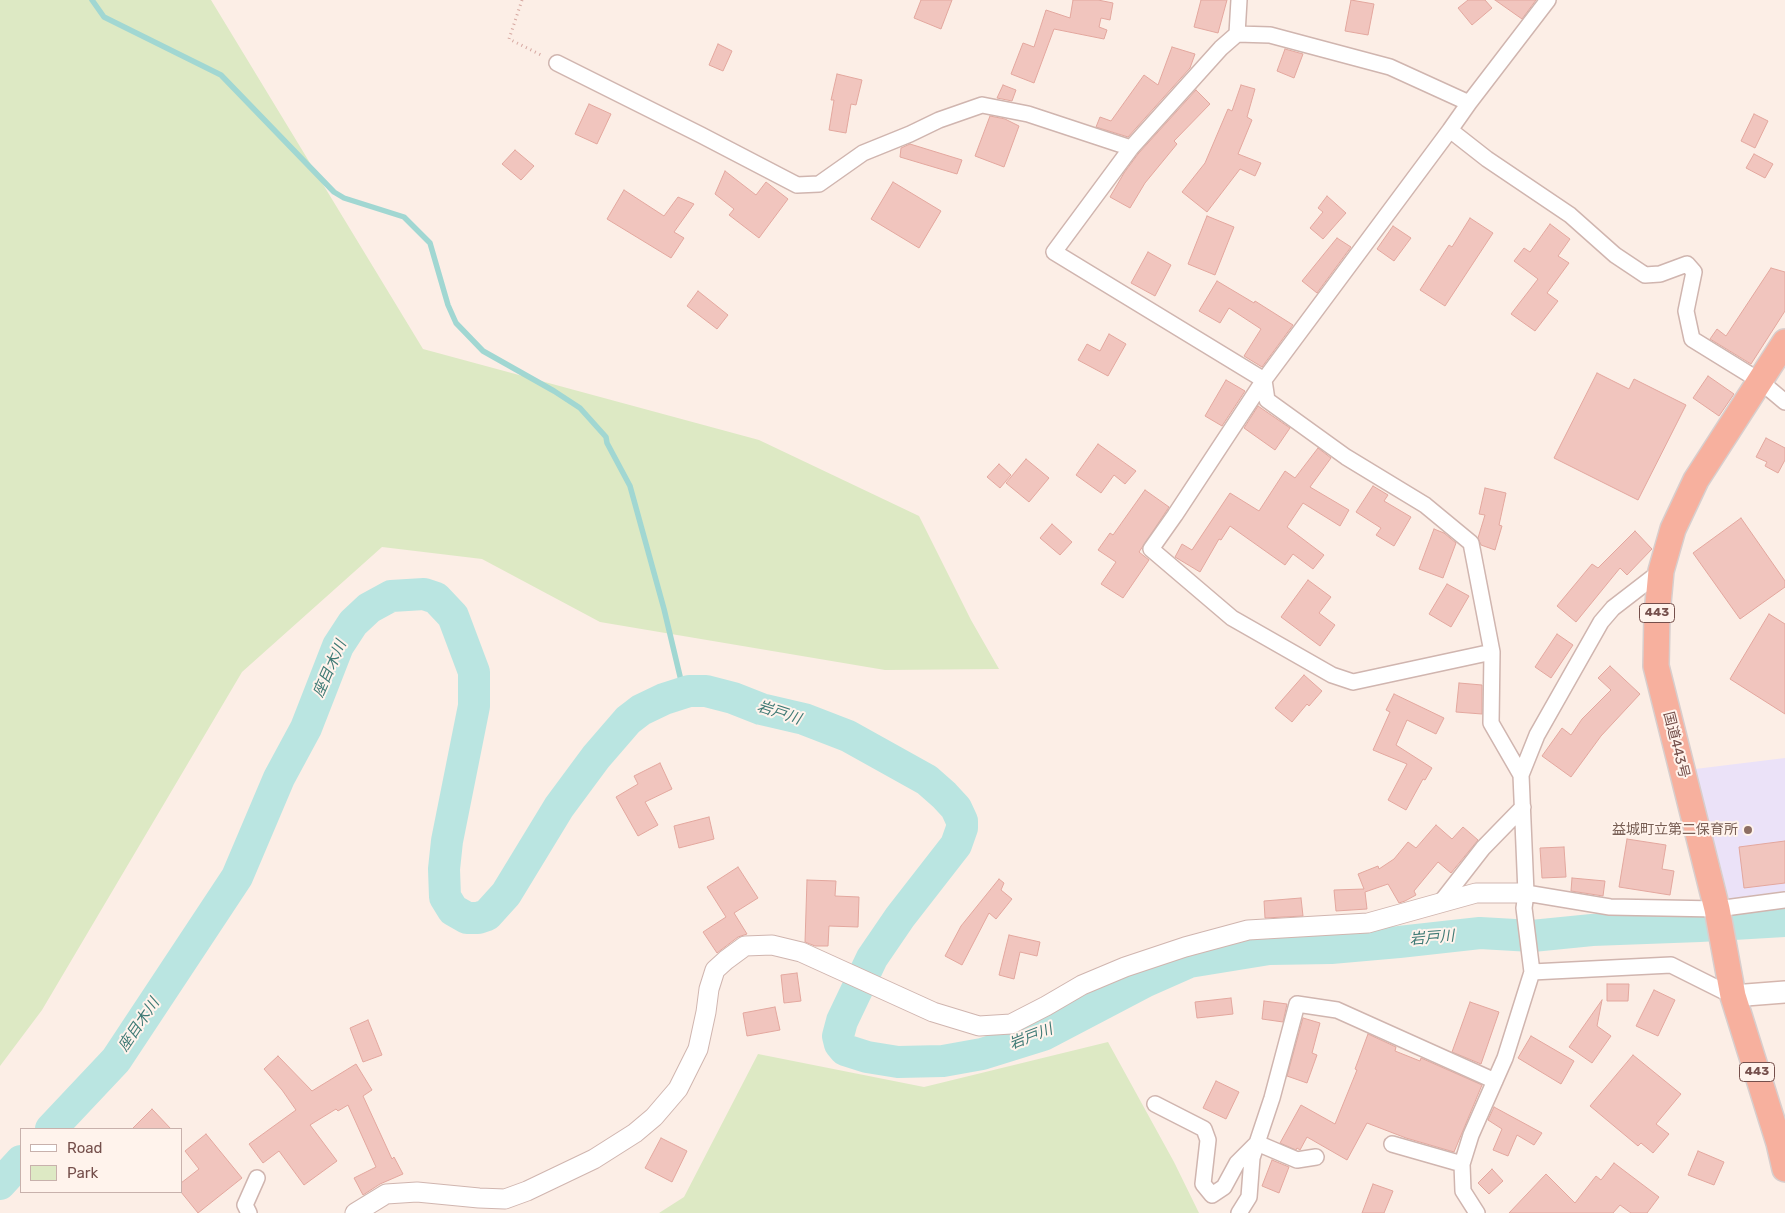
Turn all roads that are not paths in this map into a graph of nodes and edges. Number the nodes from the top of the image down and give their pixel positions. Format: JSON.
{"nodes":[{"id":1,"x":1239,"y":0,"type":"edge"},
{"id":2,"x":1548,"y":0,"type":"edge"},
{"id":3,"x":1237,"y":34,"type":"junction"},
{"id":4,"x":557,"y":63,"type":"road end"},
{"id":5,"x":1469,"y":103,"type":"junction"},
{"id":6,"x":1450,"y":130,"type":"junction"},
{"id":7,"x":1131,"y":148,"type":"junction"},
{"id":8,"x":1785,"y":342,"type":"edge"},
{"id":9,"x":1264,"y":380,"type":"junction"},
{"id":10,"x":1760,"y":382,"type":"junction"},
{"id":11,"x":1785,"y":402,"type":"edge"},
{"id":12,"x":1661,"y":571,"type":"junction"},
{"id":13,"x":1492,"y":652,"type":"junction"},
{"id":14,"x":1522,"y":774,"type":"junction"},
{"id":15,"x":1523,"y":807,"type":"junction"},
{"id":16,"x":1785,"y":900,"type":"edge"},
{"id":17,"x":1525,"y":901,"type":"junction"},
{"id":18,"x":1441,"y":902,"type":"junction"},
{"id":19,"x":1717,"y":909,"type":"junction"},
{"id":20,"x":1532,"y":972,"type":"junction"},
{"id":21,"x":1731,"y":986,"type":"junction"},
{"id":22,"x":1785,"y":992,"type":"edge"},
{"id":23,"x":1495,"y":1081,"type":"junction"},
{"id":24,"x":1155,"y":1104,"type":"dead end"},
{"id":25,"x":1257,"y":1144,"type":"junction"},
{"id":26,"x":1392,"y":1144,"type":"dead end"},
{"id":27,"x":1316,"y":1157,"type":"dead end"},
{"id":28,"x":1462,"y":1164,"type":"junction"},
{"id":29,"x":1785,"y":1169,"type":"edge"},
{"id":30,"x":256,"y":1178,"type":"dead end"},
{"id":31,"x":249,"y":1213,"type":"edge"},
{"id":32,"x":355,"y":1213,"type":"edge"},
{"id":33,"x":1239,"y":1213,"type":"edge"},
{"id":34,"x":1477,"y":1213,"type":"edge"}],
"edges":[{"from":1,"to":3,"type":"street"},
{"from":2,"to":5,"type":"street"},
{"from":3,"to":5,"type":"street"},
{"from":3,"to":7,"type":"street"},
{"from":4,"to":7,"type":"street"},
{"from":5,"to":6,"type":"street"},
{"from":6,"to":9,"type":"street"},
{"from":6,"to":10,"type":"street"},
{"from":7,"to":9,"type":"street"},
{"from":8,"to":10,"type":"highway","name":"国道443号","number":"443"},
{"from":9,"to":13,"type":"street"},
{"from":9,"to":13,"type":"street"},
{"from":10,"to":11,"type":"street"},
{"from":10,"to":12,"type":"highway","name":"国道443号","number":"443"},
{"from":12,"to":14,"type":"street"},
{"from":12,"to":19,"type":"highway","name":"国道443号","number":"443"},
{"from":13,"to":14,"type":"street"},
{"from":14,"to":15,"type":"street"},
{"from":15,"to":17,"type":"street"},
{"from":15,"to":18,"type":"street"},
{"from":16,"to":19,"type":"street"},
{"from":17,"to":18,"type":"street"},
{"from":17,"to":19,"type":"street"},
{"from":17,"to":20,"type":"street"},
{"from":18,"to":32,"type":"street"},
{"from":19,"to":21,"type":"highway","name":"国道443号","number":"443"},
{"from":20,"to":21,"type":"street"},
{"from":20,"to":23,"type":"street"},
{"from":21,"to":22,"type":"main road"},
{"from":21,"to":29,"type":"highway","name":"国道443号","number":"443"},
{"from":23,"to":25,"type":"street"},
{"from":23,"to":28,"type":"street"},
{"from":24,"to":25,"type":"street"},
{"from":25,"to":27,"type":"street"},
{"from":25,"to":33,"type":"street"},
{"from":26,"to":28,"type":"street"},
{"from":28,"to":34,"type":"street"},
{"from":30,"to":31,"type":"street"}]}
